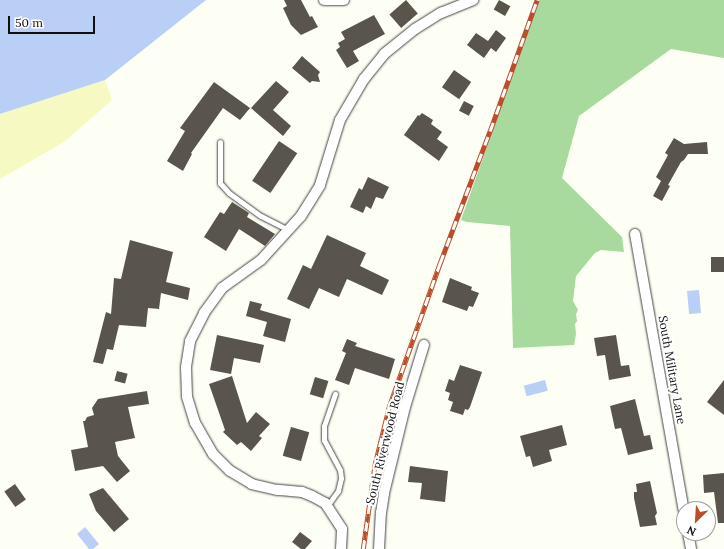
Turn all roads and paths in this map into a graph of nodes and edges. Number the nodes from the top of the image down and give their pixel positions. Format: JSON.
{"nodes":[{"id":1,"x":324,"y":0,"type":"edge"},
{"id":2,"x":344,"y":0,"type":"edge"},
{"id":3,"x":473,"y":0,"type":"edge"},
{"id":4,"x":220,"y":142,"type":"dead end"},
{"id":5,"x":288,"y":230,"type":"junction"},
{"id":6,"x":635,"y":234,"type":"dead end"},
{"id":7,"x":424,"y":345,"type":"dead end"},
{"id":8,"x":334,"y":394,"type":"dead end"},
{"id":9,"x":682,"y":501,"type":"edge"},
{"id":10,"x":327,"y":506,"type":"junction"},
{"id":11,"x":341,"y":549,"type":"edge"},
{"id":12,"x":379,"y":549,"type":"edge"}],
"edges":[{"from":1,"to":2,"type":"street"},
{"from":3,"to":5,"type":"street"},
{"from":4,"to":5,"type":"lane"},
{"from":5,"to":10,"type":"street"},
{"from":6,"to":9,"type":"street","name":"South Military Lane"},
{"from":7,"to":12,"type":"street","name":"South Riverwood Road"},
{"from":8,"to":10,"type":"lane"},
{"from":10,"to":11,"type":"street"}]}
